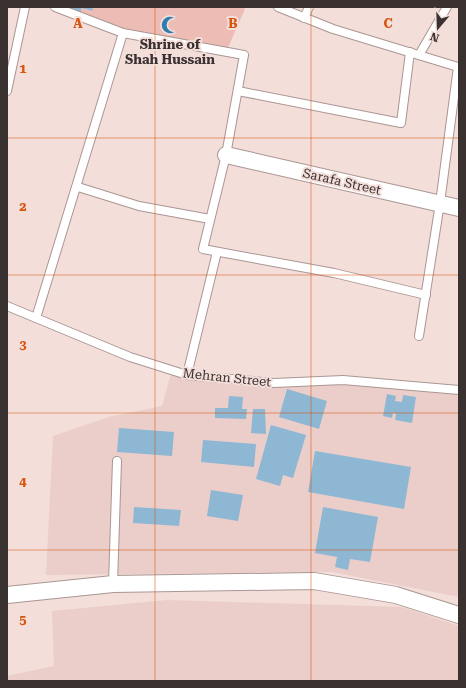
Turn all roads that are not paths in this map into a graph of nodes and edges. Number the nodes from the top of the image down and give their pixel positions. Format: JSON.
{"nodes":[{"id":1,"x":25,"y":7,"type":"edge"},
{"id":2,"x":55,"y":7,"type":"edge"},
{"id":3,"x":278,"y":7,"type":"edge"},
{"id":4,"x":309,"y":7,"type":"edge"},
{"id":5,"x":447,"y":7,"type":"edge"},
{"id":6,"x":304,"y":18,"type":"junction"},
{"id":7,"x":123,"y":33,"type":"junction"},
{"id":8,"x":410,"y":52,"type":"junction"},
{"id":9,"x":419,"y":55,"type":"junction"},
{"id":10,"x":7,"y":91,"type":"edge"},
{"id":11,"x":238,"y":91,"type":"junction"},
{"id":12,"x":226,"y":155,"type":"junction"},
{"id":13,"x":78,"y":187,"type":"junction"},
{"id":14,"x":440,"y":204,"type":"junction"},
{"id":15,"x":459,"y":208,"type":"edge"},
{"id":16,"x":210,"y":219,"type":"junction"},
{"id":17,"x":216,"y":252,"type":"junction"},
{"id":18,"x":426,"y":295,"type":"junction"},
{"id":19,"x":7,"y":306,"type":"edge"},
{"id":20,"x":36,"y":318,"type":"junction"},
{"id":21,"x":419,"y":336,"type":"dead end"},
{"id":22,"x":187,"y":375,"type":"junction"},
{"id":23,"x":459,"y":390,"type":"edge"},
{"id":24,"x":117,"y":461,"type":"dead end"},
{"id":25,"x":113,"y":584,"type":"junction"},
{"id":26,"x":7,"y":595,"type":"edge"},
{"id":27,"x":459,"y":615,"type":"edge"}],
"edges":[{"from":1,"to":10,"type":"lane"},
{"from":2,"to":7,"type":"lane"},
{"from":3,"to":6,"type":"lane"},
{"from":4,"to":6,"type":"lane"},
{"from":5,"to":9,"type":"lane"},
{"from":6,"to":8,"type":"lane"},
{"from":7,"to":11,"type":"lane"},
{"from":7,"to":13,"type":"lane"},
{"from":8,"to":9,"type":"lane"},
{"from":8,"to":11,"type":"lane"},
{"from":9,"to":14,"type":"lane"},
{"from":11,"to":12,"type":"lane"},
{"from":12,"to":14,"type":"street","name":"Sarafa Street"},
{"from":12,"to":16,"type":"lane"},
{"from":13,"to":16,"type":"lane"},
{"from":13,"to":20,"type":"lane"},
{"from":14,"to":15,"type":"street","name":"Sarafa Street"},
{"from":14,"to":18,"type":"lane"},
{"from":16,"to":17,"type":"lane"},
{"from":17,"to":18,"type":"lane"},
{"from":17,"to":22,"type":"lane"},
{"from":18,"to":21,"type":"lane"},
{"from":19,"to":20,"type":"lane","name":"Mehran Street"},
{"from":20,"to":22,"type":"lane","name":"Mehran Street"},
{"from":22,"to":23,"type":"lane","name":"Mehran Street"},
{"from":24,"to":25,"type":"lane"},
{"from":25,"to":26,"type":"street"},
{"from":25,"to":27,"type":"street"}]}
